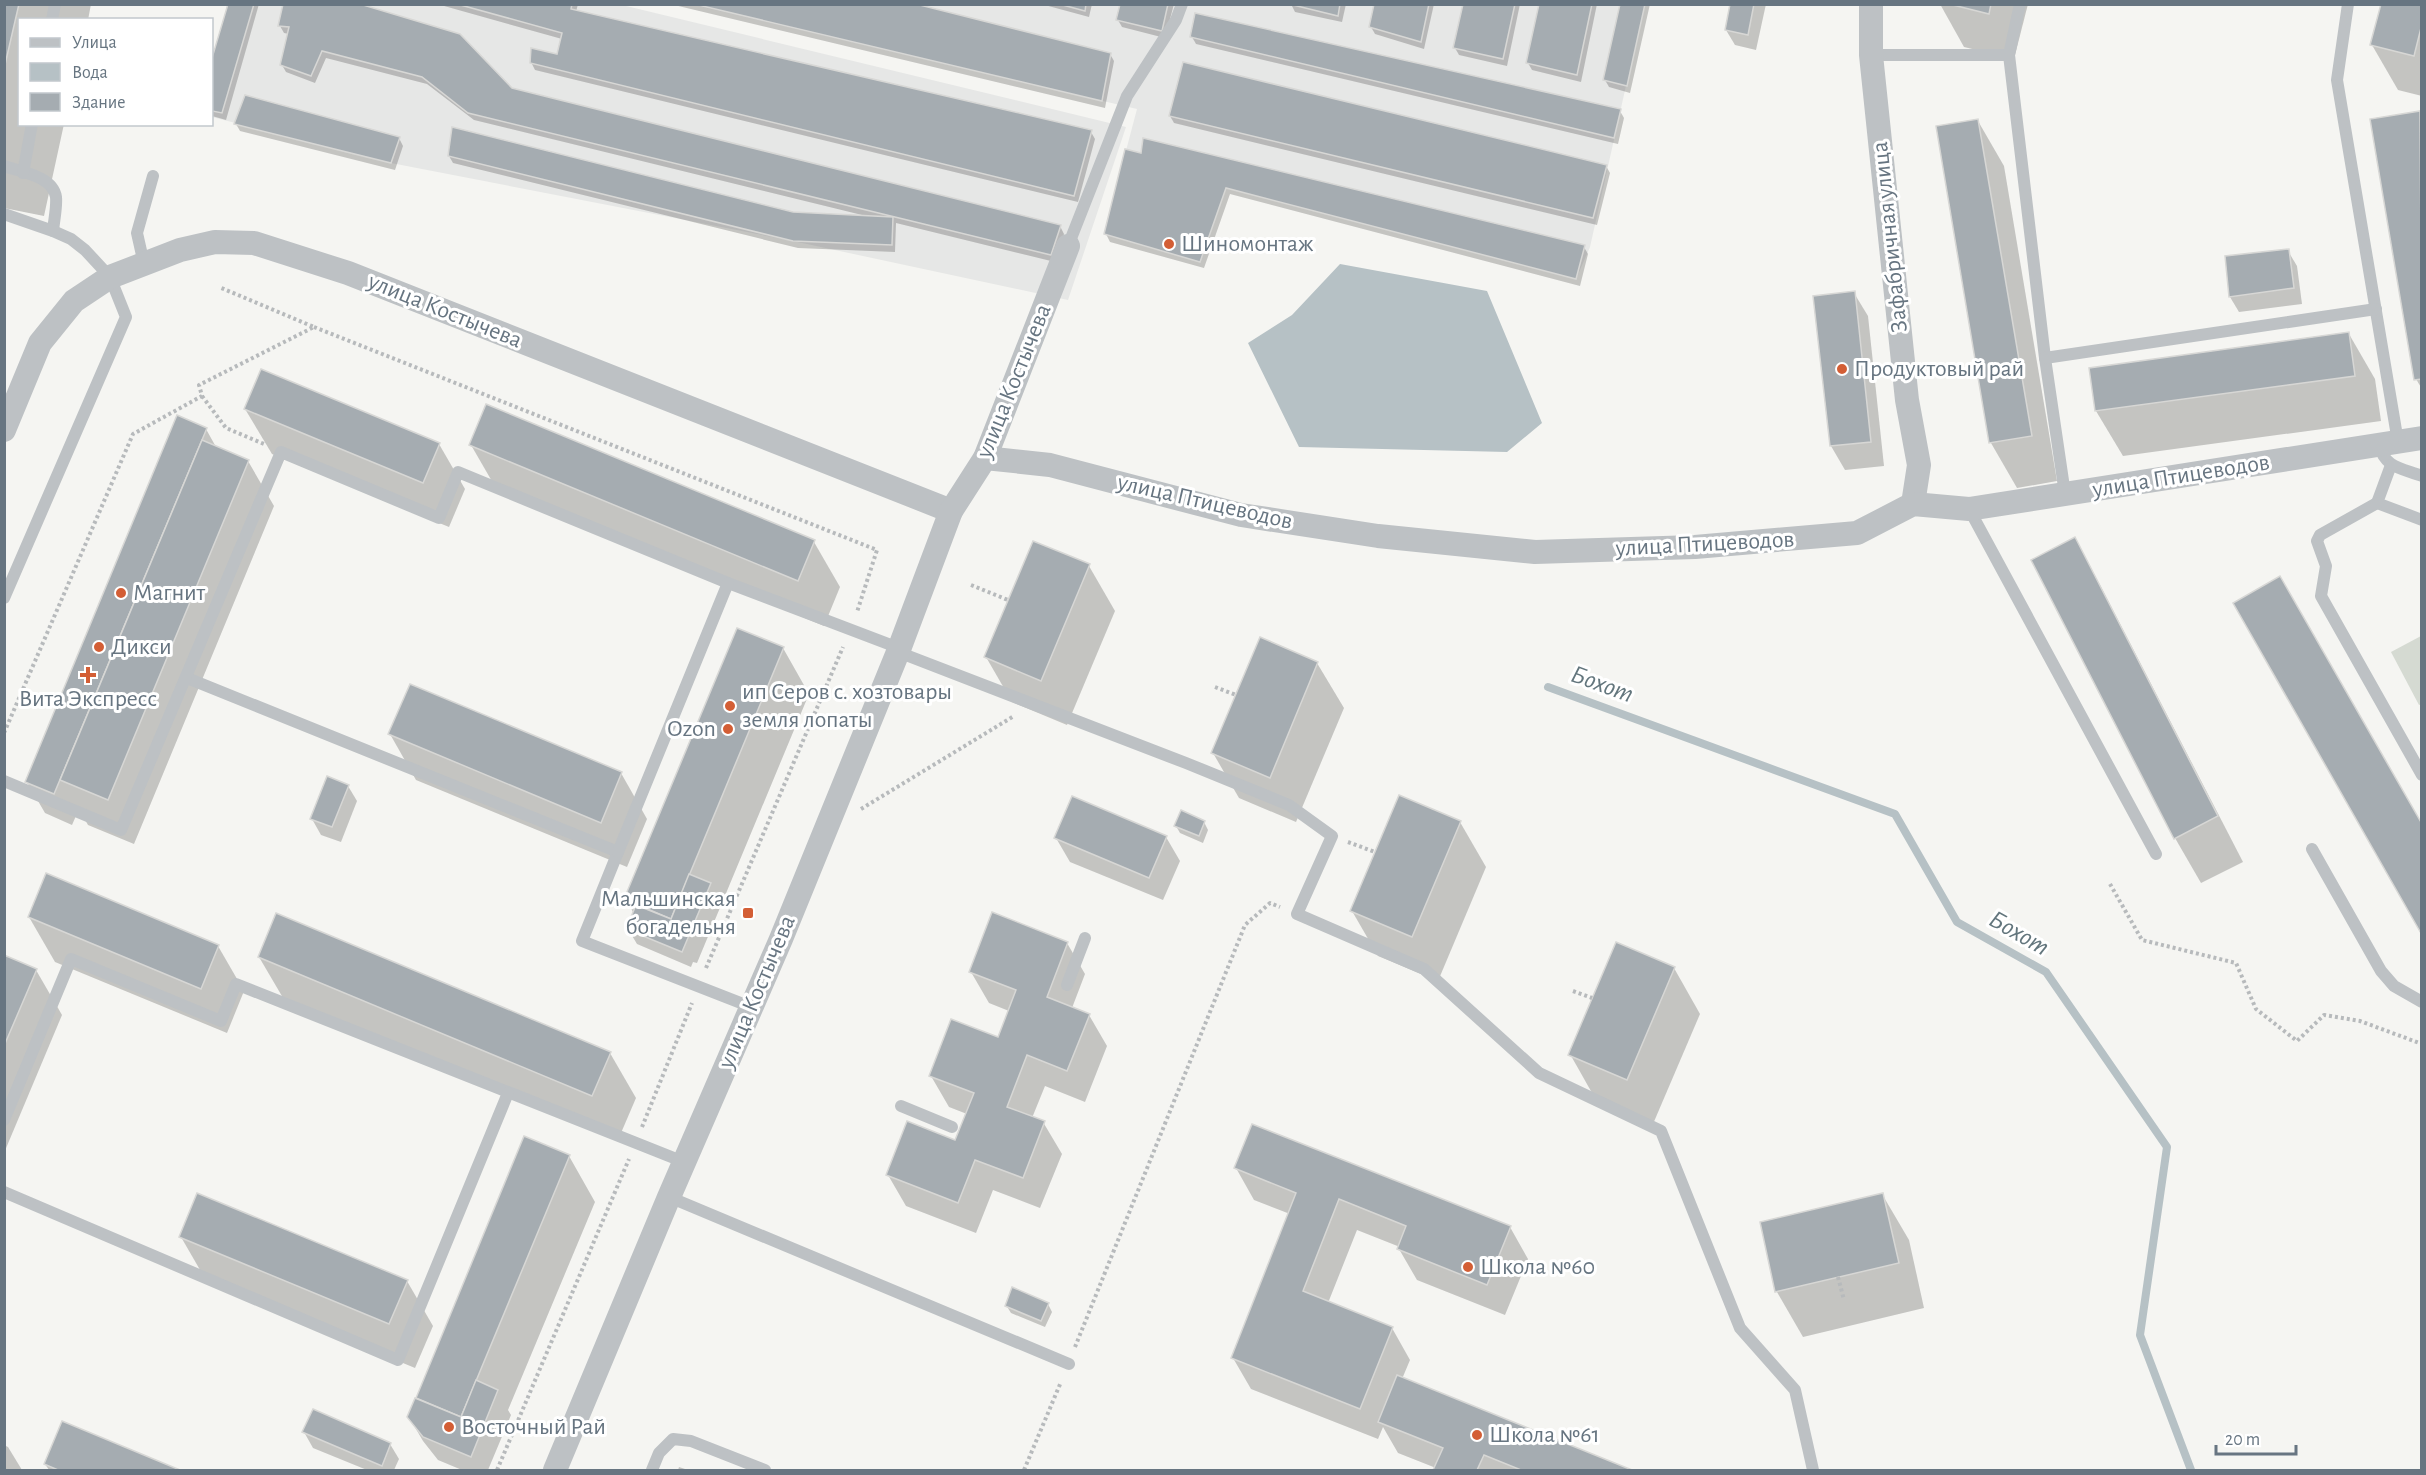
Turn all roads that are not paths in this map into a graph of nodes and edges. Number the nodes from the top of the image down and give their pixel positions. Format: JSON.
{"nodes":[{"id":1,"x":1182,"y":4,"type":"edge"},
{"id":2,"x":1870,"y":4,"type":"edge"},
{"id":3,"x":2020,"y":4,"type":"edge"},
{"id":4,"x":2348,"y":4,"type":"edge"},
{"id":5,"x":1871,"y":55,"type":"junction"},
{"id":6,"x":2009,"y":55,"type":"junction"},
{"id":7,"x":32,"y":126,"type":"edge"},
{"id":8,"x":4,"y":166,"type":"edge"},
{"id":9,"x":23,"y":172,"type":"junction"},
{"id":10,"x":153,"y":176,"type":"dead end"},
{"id":11,"x":4,"y":214,"type":"edge"},
{"id":12,"x":53,"y":231,"type":"junction"},
{"id":13,"x":1068,"y":246,"type":"joint"},
{"id":14,"x":144,"y":264,"type":"junction"},
{"id":15,"x":110,"y":277,"type":"junction"},
{"id":16,"x":2376,"y":309,"type":"junction"},
{"id":17,"x":2044,"y":358,"type":"junction"},
{"id":18,"x":4,"y":430,"type":"edge"},
{"id":19,"x":2397,"y":447,"type":"edge"},
{"id":20,"x":985,"y":458,"type":"junction"},
{"id":21,"x":2421,"y":476,"type":"edge"},
{"id":22,"x":2065,"y":494,"type":"junction"},
{"id":23,"x":1913,"y":504,"type":"junction"},
{"id":24,"x":2377,"y":504,"type":"junction"},
{"id":25,"x":1969,"y":509,"type":"junction"},
{"id":26,"x":951,"y":511,"type":"junction"},
{"id":27,"x":2421,"y":520,"type":"edge"},
{"id":28,"x":728,"y":583,"type":"junction"},
{"id":29,"x":4,"y":598,"type":"edge"},
{"id":30,"x":899,"y":650,"type":"junction"},
{"id":31,"x":187,"y":678,"type":"junction"},
{"id":32,"x":2421,"y":775,"type":"edge"},
{"id":33,"x":4,"y":781,"type":"edge"},
{"id":34,"x":2312,"y":849,"type":"dead end"},
{"id":35,"x":618,"y":852,"type":"junction"},
{"id":36,"x":2156,"y":854,"type":"dead end"},
{"id":37,"x":1085,"y":938,"type":"dead end"},
{"id":38,"x":1067,"y":985,"type":"dead end"},
{"id":39,"x":2421,"y":1002,"type":"edge"},
{"id":40,"x":751,"y":1007,"type":"junction"},
{"id":41,"x":508,"y":1093,"type":"junction"},
{"id":42,"x":901,"y":1106,"type":"dead end"},
{"id":43,"x":4,"y":1120,"type":"edge"},
{"id":44,"x":952,"y":1127,"type":"dead end"},
{"id":45,"x":684,"y":1162,"type":"junction"},
{"id":46,"x":4,"y":1192,"type":"edge"},
{"id":47,"x":669,"y":1197,"type":"junction"},
{"id":48,"x":1068,"y":1364,"type":"road end"},
{"id":49,"x":555,"y":1470,"type":"edge"},
{"id":50,"x":652,"y":1470,"type":"edge"},
{"id":51,"x":765,"y":1470,"type":"edge"},
{"id":52,"x":1813,"y":1470,"type":"edge"}],
"edges":[{"from":1,"to":13,"type":"lane"},
{"from":2,"to":5,"type":"street","name":"Зафабричная улица"},
{"from":3,"to":6,"type":"lane"},
{"from":4,"to":16,"type":"lane"},
{"from":5,"to":6,"type":"lane"},
{"from":5,"to":23,"type":"street","name":"Зафабричная улица"},
{"from":6,"to":17,"type":"lane"},
{"from":7,"to":9,"type":"lane"},
{"from":8,"to":9,"type":"lane"},
{"from":9,"to":12,"type":"lane"},
{"from":10,"to":14,"type":"lane"},
{"from":11,"to":12,"type":"lane"},
{"from":12,"to":15,"type":"lane"},
{"from":13,"to":20,"type":"street","name":"улица Костычева"},
{"from":14,"to":15,"type":"street","name":"улица Костычева"},
{"from":14,"to":26,"type":"street","name":"улица Костычева"},
{"from":15,"to":18,"type":"street","name":"улица Костычева"},
{"from":15,"to":29,"type":"lane"},
{"from":16,"to":17,"type":"lane"},
{"from":16,"to":19,"type":"lane"},
{"from":17,"to":22,"type":"lane"},
{"from":19,"to":21,"type":"lane"},
{"from":19,"to":22,"type":"street","name":"улица Птицеводов"},
{"from":19,"to":24,"type":"lane"},
{"from":20,"to":23,"type":"street","name":"улица Птицеводов"},
{"from":20,"to":26,"type":"street","name":"улица Костычева"},
{"from":22,"to":25,"type":"street","name":"улица Птицеводов"},
{"from":23,"to":25,"type":"street","name":"улица Птицеводов"},
{"from":24,"to":27,"type":"lane"},
{"from":24,"to":32,"type":"lane"},
{"from":25,"to":36,"type":"lane"},
{"from":26,"to":30,"type":"street","name":"улица Костычева"},
{"from":28,"to":30,"type":"lane"},
{"from":28,"to":31,"type":"lane"},
{"from":28,"to":35,"type":"lane"},
{"from":30,"to":40,"type":"street","name":"улица Костычева"},
{"from":30,"to":52,"type":"lane"},
{"from":31,"to":33,"type":"lane"},
{"from":31,"to":35,"type":"lane"},
{"from":34,"to":39,"type":"lane"},
{"from":35,"to":40,"type":"lane"},
{"from":37,"to":38,"type":"lane"},
{"from":40,"to":45,"type":"street","name":"улица Костычева"},
{"from":41,"to":43,"type":"lane"},
{"from":41,"to":45,"type":"lane"},
{"from":41,"to":46,"type":"lane"},
{"from":42,"to":44,"type":"lane"},
{"from":45,"to":47,"type":"street","name":"улица Костычева"},
{"from":47,"to":48,"type":"lane"},
{"from":47,"to":49,"type":"street","name":"улица Костычева"},
{"from":50,"to":51,"type":"lane"}]}
